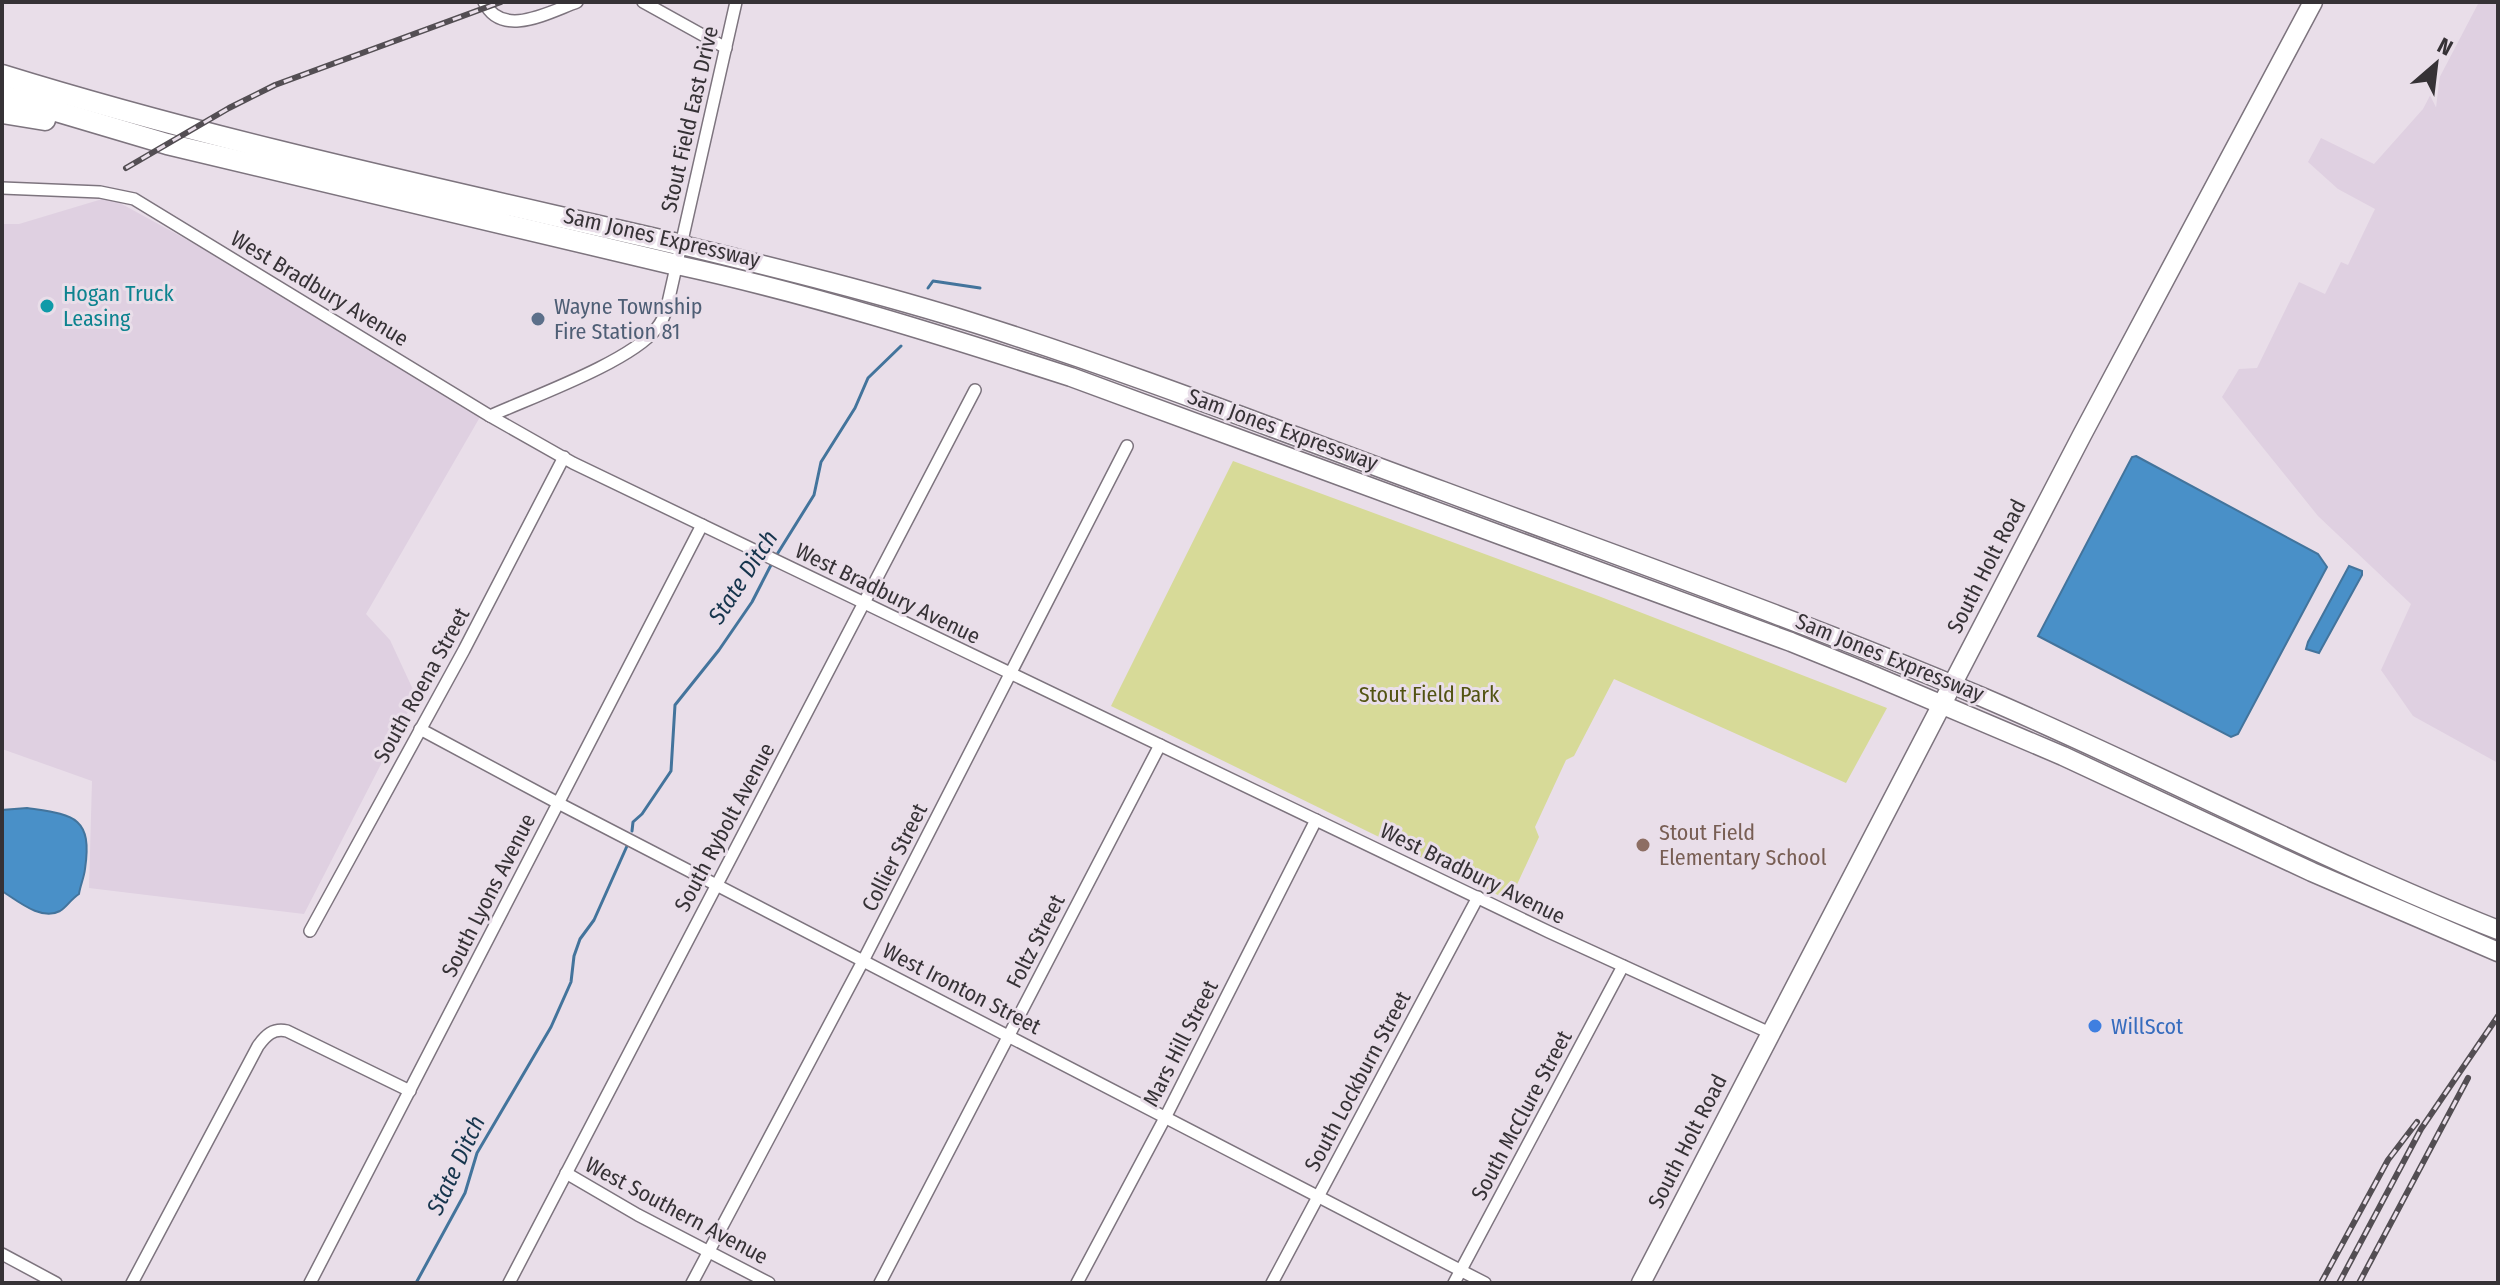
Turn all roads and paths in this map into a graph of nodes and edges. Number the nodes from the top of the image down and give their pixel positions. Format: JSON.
{"nodes":[{"id":1,"x":577,"y":2,"type":"edge"},
{"id":2,"x":643,"y":2,"type":"edge"},
{"id":3,"x":736,"y":2,"type":"edge"},
{"id":4,"x":2313,"y":2,"type":"edge"},
{"id":5,"x":486,"y":5,"type":"edge"},
{"id":6,"x":726,"y":48,"type":"junction"},
{"id":7,"x":2,"y":75,"type":"edge"},
{"id":8,"x":2,"y":95,"type":"edge"},
{"id":9,"x":2,"y":113,"type":"edge"},
{"id":10,"x":123,"y":131,"type":"junction"},
{"id":11,"x":2,"y":188,"type":"edge"},
{"id":12,"x":679,"y":255,"type":"junction"},
{"id":13,"x":975,"y":390,"type":"dead end"},
{"id":14,"x":490,"y":416,"type":"junction"},
{"id":15,"x":1127,"y":446,"type":"dead end"},
{"id":16,"x":564,"y":457,"type":"junction"},
{"id":17,"x":702,"y":525,"type":"junction"},
{"id":18,"x":864,"y":603,"type":"junction"},
{"id":19,"x":1011,"y":674,"type":"junction"},
{"id":20,"x":1952,"y":685,"type":"junction"},
{"id":21,"x":1942,"y":704,"type":"junction"},
{"id":22,"x":420,"y":729,"type":"junction"},
{"id":23,"x":1160,"y":745,"type":"junction"},
{"id":24,"x":558,"y":803,"type":"junction"},
{"id":25,"x":1316,"y":820,"type":"junction"},
{"id":26,"x":717,"y":884,"type":"junction"},
{"id":27,"x":1478,"y":897,"type":"junction"},
{"id":28,"x":2498,"y":930,"type":"edge"},
{"id":29,"x":310,"y":931,"type":"dead end"},
{"id":30,"x":2498,"y":952,"type":"edge"},
{"id":31,"x":863,"y":961,"type":"junction"},
{"id":32,"x":1623,"y":966,"type":"junction"},
{"id":33,"x":1770,"y":1033,"type":"junction"},
{"id":34,"x":1009,"y":1035,"type":"junction"},
{"id":35,"x":410,"y":1091,"type":"junction"},
{"id":36,"x":1166,"y":1116,"type":"junction"},
{"id":37,"x":566,"y":1173,"type":"junction"},
{"id":38,"x":1319,"y":1196,"type":"junction"},
{"id":39,"x":708,"y":1252,"type":"junction"},
{"id":40,"x":2,"y":1254,"type":"edge"},
{"id":41,"x":1461,"y":1270,"type":"junction"},
{"id":42,"x":56,"y":1283,"type":"edge"},
{"id":43,"x":132,"y":1283,"type":"edge"},
{"id":44,"x":310,"y":1283,"type":"edge"},
{"id":45,"x":509,"y":1283,"type":"edge"},
{"id":46,"x":692,"y":1283,"type":"edge"},
{"id":47,"x":769,"y":1283,"type":"edge"},
{"id":48,"x":880,"y":1283,"type":"edge"},
{"id":49,"x":1077,"y":1283,"type":"edge"},
{"id":50,"x":1272,"y":1283,"type":"edge"},
{"id":51,"x":1454,"y":1283,"type":"edge"},
{"id":52,"x":1485,"y":1283,"type":"edge"},
{"id":53,"x":1641,"y":1283,"type":"edge"}],
"edges":[{"from":1,"to":5,"type":"street"},
{"from":2,"to":6,"type":"street"},
{"from":3,"to":6,"type":"street","name":"Stout Field East Drive"},
{"from":4,"to":20,"type":"main road","name":"South Holt Road"},
{"from":6,"to":12,"type":"street","name":"Stout Field East Drive"},
{"from":7,"to":12,"type":"highway","name":"Sam Jones Expressway"},
{"from":8,"to":10,"type":"highway","name":"Sam Jones Expressway"},
{"from":9,"to":10,"type":"highway"},
{"from":10,"to":12,"type":"highway","name":"Sam Jones Expressway"},
{"from":11,"to":14,"type":"street","name":"West Bradbury Avenue"},
{"from":12,"to":14,"type":"street","name":"Stout Field East Drive"},
{"from":12,"to":20,"type":"main road","name":"Sam Jones Expressway"},
{"from":12,"to":21,"type":"main road","name":"Sam Jones Expressway"},
{"from":13,"to":18,"type":"street","name":"South Rybolt Avenue"},
{"from":14,"to":16,"type":"street","name":"West Bradbury Avenue"},
{"from":15,"to":19,"type":"street","name":"Collier Street"},
{"from":16,"to":17,"type":"street","name":"West Bradbury Avenue"},
{"from":16,"to":22,"type":"street","name":"South Roena Street"},
{"from":17,"to":18,"type":"street","name":"West Bradbury Avenue"},
{"from":17,"to":24,"type":"street","name":"South Lyons Avenue"},
{"from":18,"to":19,"type":"street","name":"West Bradbury Avenue"},
{"from":18,"to":26,"type":"street","name":"South Rybolt Avenue"},
{"from":19,"to":23,"type":"street","name":"West Bradbury Avenue"},
{"from":19,"to":31,"type":"street","name":"Collier Street"},
{"from":20,"to":21,"type":"main road","name":"South Holt Road"},
{"from":20,"to":28,"type":"main road","name":"Sam Jones Expressway"},
{"from":21,"to":30,"type":"main road","name":"Sam Jones Expressway"},
{"from":21,"to":33,"type":"main road","name":"South Holt Road"},
{"from":22,"to":24,"type":"street","name":"West Ironton Street"},
{"from":22,"to":29,"type":"street","name":"South Roena Street"},
{"from":23,"to":25,"type":"street","name":"West Bradbury Avenue"},
{"from":23,"to":34,"type":"street","name":"Foltz Street"},
{"from":24,"to":26,"type":"street","name":"West Ironton Street"},
{"from":24,"to":35,"type":"street","name":"South Lyons Avenue"},
{"from":25,"to":27,"type":"street","name":"West Bradbury Avenue"},
{"from":25,"to":36,"type":"street","name":"Mars Hill Street"},
{"from":26,"to":31,"type":"street","name":"West Ironton Street"},
{"from":26,"to":37,"type":"street","name":"South Rybolt Avenue"},
{"from":27,"to":32,"type":"street","name":"West Bradbury Avenue"},
{"from":27,"to":38,"type":"street","name":"South Lockburn Street"},
{"from":31,"to":34,"type":"street","name":"West Ironton Street"},
{"from":31,"to":39,"type":"street","name":"Collier Street"},
{"from":32,"to":33,"type":"street","name":"West Bradbury Avenue"},
{"from":32,"to":41,"type":"street","name":"South McClure Street"},
{"from":33,"to":53,"type":"main road","name":"South Holt Road"},
{"from":34,"to":36,"type":"street","name":"West Ironton Street"},
{"from":34,"to":48,"type":"street","name":"Foltz Street"},
{"from":35,"to":43,"type":"street"},
{"from":35,"to":44,"type":"street","name":"South Lyons Avenue"},
{"from":36,"to":38,"type":"street","name":"West Ironton Street"},
{"from":36,"to":49,"type":"street","name":"Mars Hill Street"},
{"from":37,"to":39,"type":"street","name":"West Southern Avenue"},
{"from":37,"to":45,"type":"street","name":"South Rybolt Avenue"},
{"from":38,"to":41,"type":"street","name":"West Ironton Street"},
{"from":38,"to":50,"type":"street","name":"South Lockburn Street"},
{"from":39,"to":46,"type":"street","name":"Collier Street"},
{"from":39,"to":47,"type":"street","name":"West Southern Avenue"},
{"from":40,"to":42,"type":"street"},
{"from":41,"to":51,"type":"street","name":"South McClure Street"},
{"from":41,"to":52,"type":"street","name":"West Ironton Street"}]}
